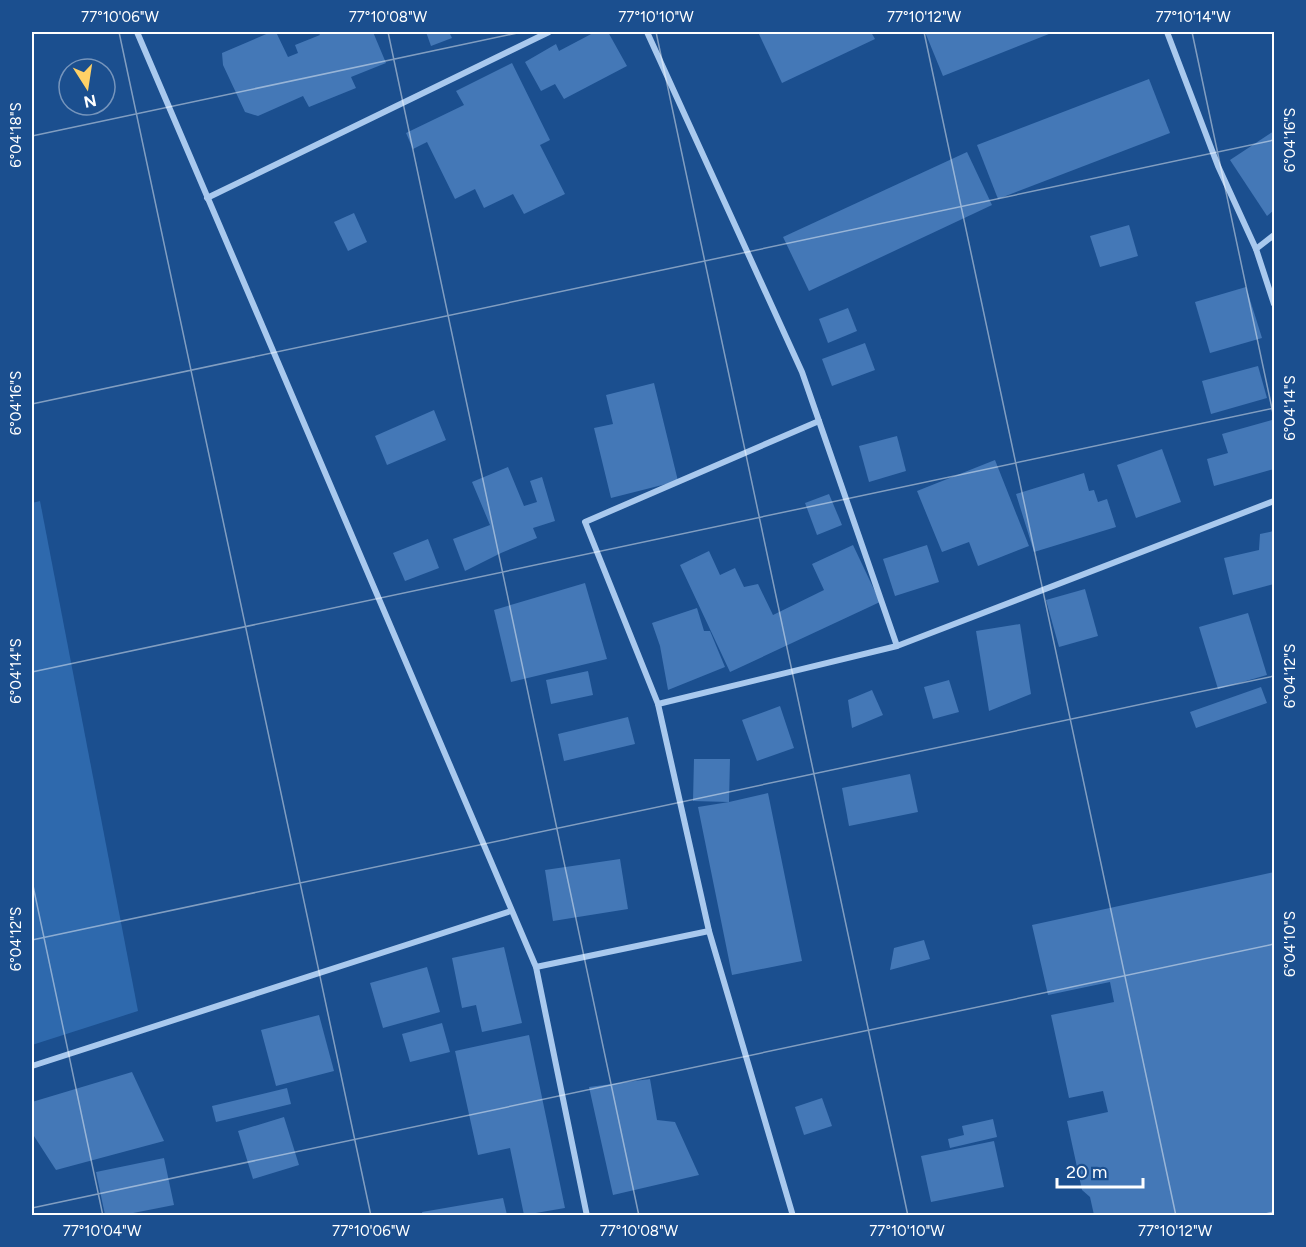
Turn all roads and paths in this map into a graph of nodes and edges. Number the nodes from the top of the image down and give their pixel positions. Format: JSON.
{"nodes":[{"id":1,"x":137,"y":32,"type":"edge"},
{"id":2,"x":549,"y":32,"type":"edge"},
{"id":3,"x":647,"y":32,"type":"edge"},
{"id":4,"x":1167,"y":32,"type":"edge"},
{"id":5,"x":207,"y":198,"type":"junction"},
{"id":6,"x":1275,"y":235,"type":"edge"},
{"id":7,"x":1256,"y":249,"type":"junction"},
{"id":8,"x":1275,"y":304,"type":"edge"},
{"id":9,"x":819,"y":421,"type":"junction"},
{"id":10,"x":1275,"y":501,"type":"edge"},
{"id":11,"x":897,"y":646,"type":"junction"},
{"id":12,"x":658,"y":704,"type":"junction"},
{"id":13,"x":511,"y":911,"type":"junction"},
{"id":14,"x":709,"y":931,"type":"junction"},
{"id":15,"x":536,"y":967,"type":"junction"},
{"id":16,"x":32,"y":1066,"type":"edge"},
{"id":17,"x":587,"y":1215,"type":"edge"},
{"id":18,"x":793,"y":1215,"type":"edge"}],
"edges":[{"from":1,"to":5,"type":"street"},
{"from":2,"to":5,"type":"street"},
{"from":3,"to":9,"type":"street"},
{"from":4,"to":7,"type":"street"},
{"from":5,"to":13,"type":"street"},
{"from":6,"to":7,"type":"street"},
{"from":7,"to":8,"type":"street"},
{"from":9,"to":11,"type":"street"},
{"from":9,"to":12,"type":"street"},
{"from":10,"to":11,"type":"street"},
{"from":11,"to":12,"type":"street"},
{"from":12,"to":14,"type":"street"},
{"from":13,"to":15,"type":"street"},
{"from":13,"to":16,"type":"street"},
{"from":14,"to":15,"type":"street"},
{"from":14,"to":18,"type":"street"},
{"from":15,"to":17,"type":"street"}]}
